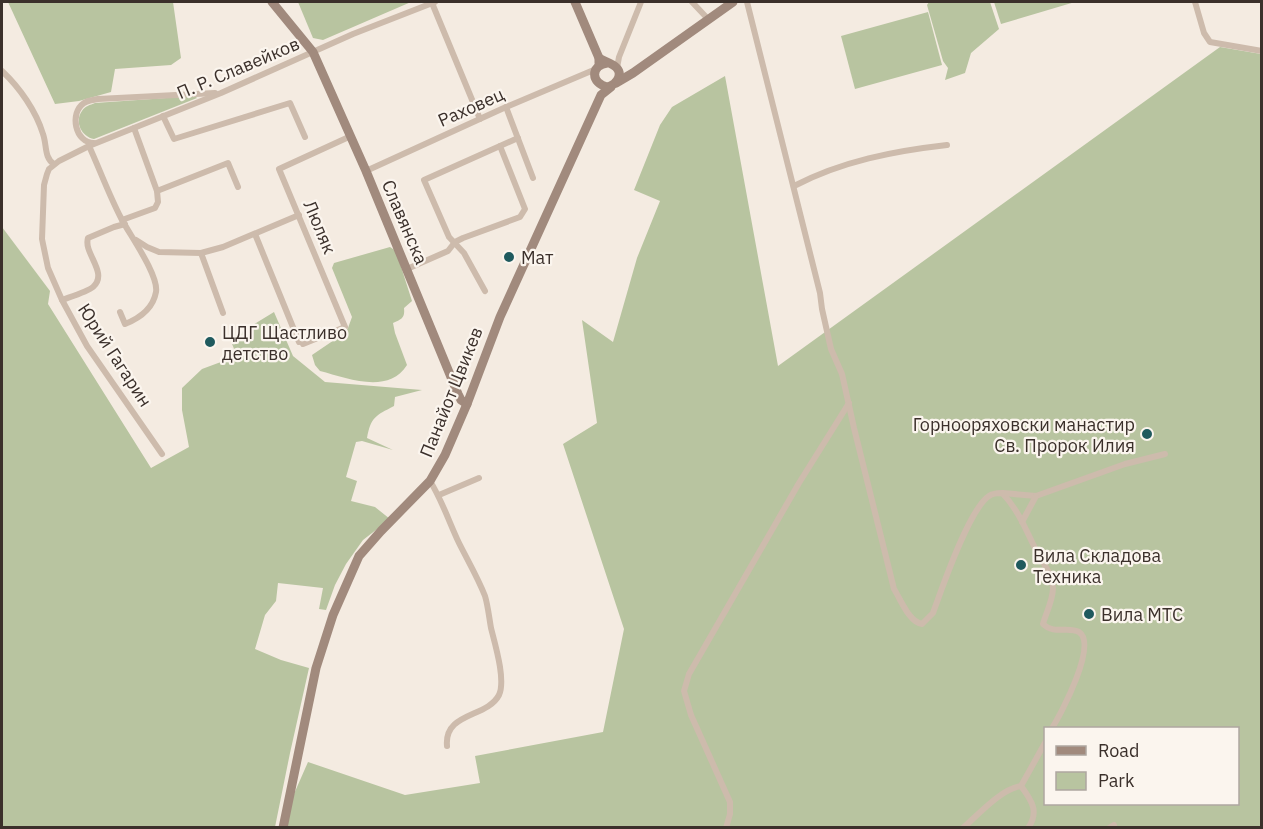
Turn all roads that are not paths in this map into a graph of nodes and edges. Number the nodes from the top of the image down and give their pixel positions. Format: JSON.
{"nodes":[{"id":1,"x":272,"y":2,"type":"edge"},
{"id":2,"x":433,"y":2,"type":"edge"},
{"id":3,"x":575,"y":2,"type":"edge"},
{"id":4,"x":641,"y":2,"type":"edge"},
{"id":5,"x":692,"y":2,"type":"edge"},
{"id":6,"x":733,"y":2,"type":"edge"},
{"id":7,"x":747,"y":2,"type":"edge"},
{"id":8,"x":1195,"y":2,"type":"edge"},
{"id":9,"x":708,"y":19,"type":"junction"},
{"id":10,"x":1262,"y":51,"type":"edge"},
{"id":11,"x":313,"y":52,"type":"junction"},
{"id":12,"x":2,"y":71,"type":"edge"},
{"id":13,"x":605,"y":72,"type":"junction"},
{"id":14,"x":221,"y":93,"type":"junction"},
{"id":15,"x":506,"y":107,"type":"junction"},
{"id":16,"x":163,"y":116,"type":"junction"},
{"id":17,"x":480,"y":119,"type":"junction"},
{"id":18,"x":134,"y":128,"type":"junction"},
{"id":19,"x":351,"y":136,"type":"junction"},
{"id":20,"x":305,"y":137,"type":"dead end"},
{"id":21,"x":518,"y":138,"type":"junction"},
{"id":22,"x":98,"y":142,"type":"junction"},
{"id":23,"x":947,"y":145,"type":"dead end"},
{"id":24,"x":89,"y":146,"type":"junction"},
{"id":25,"x":500,"y":146,"type":"junction"},
{"id":26,"x":54,"y":164,"type":"junction"},
{"id":27,"x":366,"y":171,"type":"junction"},
{"id":28,"x":533,"y":178,"type":"dead end"},
{"id":29,"x":794,"y":186,"type":"junction"},
{"id":30,"x":238,"y":188,"type":"dead end"},
{"id":31,"x":157,"y":191,"type":"junction"},
{"id":32,"x":299,"y":215,"type":"junction"},
{"id":33,"x":124,"y":222,"type":"junction"},
{"id":34,"x":255,"y":234,"type":"junction"},
{"id":35,"x":135,"y":239,"type":"junction"},
{"id":36,"x":455,"y":242,"type":"junction"},
{"id":37,"x":201,"y":253,"type":"junction"},
{"id":38,"x":407,"y":269,"type":"junction"},
{"id":39,"x":485,"y":291,"type":"dead end"},
{"id":40,"x":62,"y":300,"type":"junction"},
{"id":41,"x":120,"y":312,"type":"dead end"},
{"id":42,"x":223,"y":313,"type":"dead end"},
{"id":43,"x":849,"y":403,"type":"junction"},
{"id":44,"x":467,"y":404,"type":"junction"},
{"id":45,"x":162,"y":454,"type":"dead end"},
{"id":46,"x":1165,"y":454,"type":"dead end"},
{"id":47,"x":479,"y":478,"type":"dead end"},
{"id":48,"x":430,"y":481,"type":"junction"},
{"id":49,"x":1002,"y":493,"type":"junction"},
{"id":50,"x":439,"y":495,"type":"junction"},
{"id":51,"x":1036,"y":496,"type":"junction"},
{"id":52,"x":1022,"y":522,"type":"junction"},
{"id":53,"x":1053,"y":727,"type":"edge"},
{"id":54,"x":1044,"y":745,"type":"edge"},
{"id":55,"x":447,"y":746,"type":"dead end"},
{"id":56,"x":1021,"y":786,"type":"junction"},
{"id":57,"x":283,"y":828,"type":"edge"},
{"id":58,"x":726,"y":828,"type":"edge"},
{"id":59,"x":963,"y":828,"type":"edge"},
{"id":60,"x":1028,"y":828,"type":"edge"}],
"edges":[{"from":1,"to":11,"type":"street","name":"Славянска"},
{"from":2,"to":11,"type":"street","name":"П. Р. Славейков"},
{"from":2,"to":17,"type":"street"},
{"from":3,"to":13,"type":"street"},
{"from":4,"to":13,"type":"street"},
{"from":5,"to":9,"type":"street"},
{"from":6,"to":9,"type":"street"},
{"from":7,"to":29,"type":"street"},
{"from":8,"to":10,"type":"street"},
{"from":9,"to":13,"type":"street"},
{"from":11,"to":14,"type":"street","name":"П. Р. Славейков"},
{"from":11,"to":19,"type":"street","name":"Славянска"},
{"from":12,"to":26,"type":"street"},
{"from":13,"to":15,"type":"street","name":"Раховец"},
{"from":13,"to":44,"type":"street","name":"Панайот Цвикев"},
{"from":14,"to":16,"type":"street","name":"П. Р. Славейков"},
{"from":14,"to":22,"type":"street"},
{"from":15,"to":17,"type":"street","name":"Раховец"},
{"from":15,"to":21,"type":"street"},
{"from":16,"to":18,"type":"street","name":"П. Р. Славейков"},
{"from":16,"to":20,"type":"street"},
{"from":17,"to":27,"type":"street","name":"Раховец"},
{"from":18,"to":22,"type":"street","name":"П. Р. Славейков"},
{"from":18,"to":31,"type":"street"},
{"from":19,"to":27,"type":"street","name":"Славянска"},
{"from":19,"to":32,"type":"street","name":"Люляк"},
{"from":21,"to":25,"type":"street"},
{"from":21,"to":28,"type":"street"},
{"from":22,"to":24,"type":"street","name":"П. Р. Славейков"},
{"from":23,"to":29,"type":"street"},
{"from":24,"to":26,"type":"street","name":"П. Р. Славейков"},
{"from":24,"to":33,"type":"street"},
{"from":25,"to":36,"type":"street"},
{"from":25,"to":36,"type":"street"},
{"from":26,"to":40,"type":"street","name":"Юрий Гагарин"},
{"from":27,"to":38,"type":"street","name":"Славянска"},
{"from":29,"to":43,"type":"street"},
{"from":30,"to":31,"type":"street"},
{"from":31,"to":33,"type":"street"},
{"from":32,"to":34,"type":"street"},
{"from":32,"to":34,"type":"street","name":"Люляк"},
{"from":33,"to":35,"type":"street"},
{"from":33,"to":40,"type":"street"},
{"from":34,"to":37,"type":"street"},
{"from":35,"to":37,"type":"street"},
{"from":35,"to":41,"type":"street"},
{"from":36,"to":38,"type":"street"},
{"from":36,"to":39,"type":"street"},
{"from":37,"to":42,"type":"street"},
{"from":38,"to":44,"type":"street","name":"Славянска"},
{"from":40,"to":45,"type":"street","name":"Юрий Гагарин"},
{"from":43,"to":49,"type":"street"},
{"from":43,"to":58,"type":"street"},
{"from":44,"to":48,"type":"street","name":"Панайот Цвикев"},
{"from":46,"to":51,"type":"street"},
{"from":47,"to":50,"type":"street"},
{"from":48,"to":50,"type":"street"},
{"from":48,"to":57,"type":"street","name":"Панайот Цвикев"},
{"from":49,"to":51,"type":"street"},
{"from":49,"to":52,"type":"street"},
{"from":50,"to":55,"type":"street"},
{"from":51,"to":52,"type":"street"},
{"from":52,"to":53,"type":"street"},
{"from":54,"to":56,"type":"street"},
{"from":56,"to":59,"type":"street"},
{"from":56,"to":60,"type":"street"}]}
